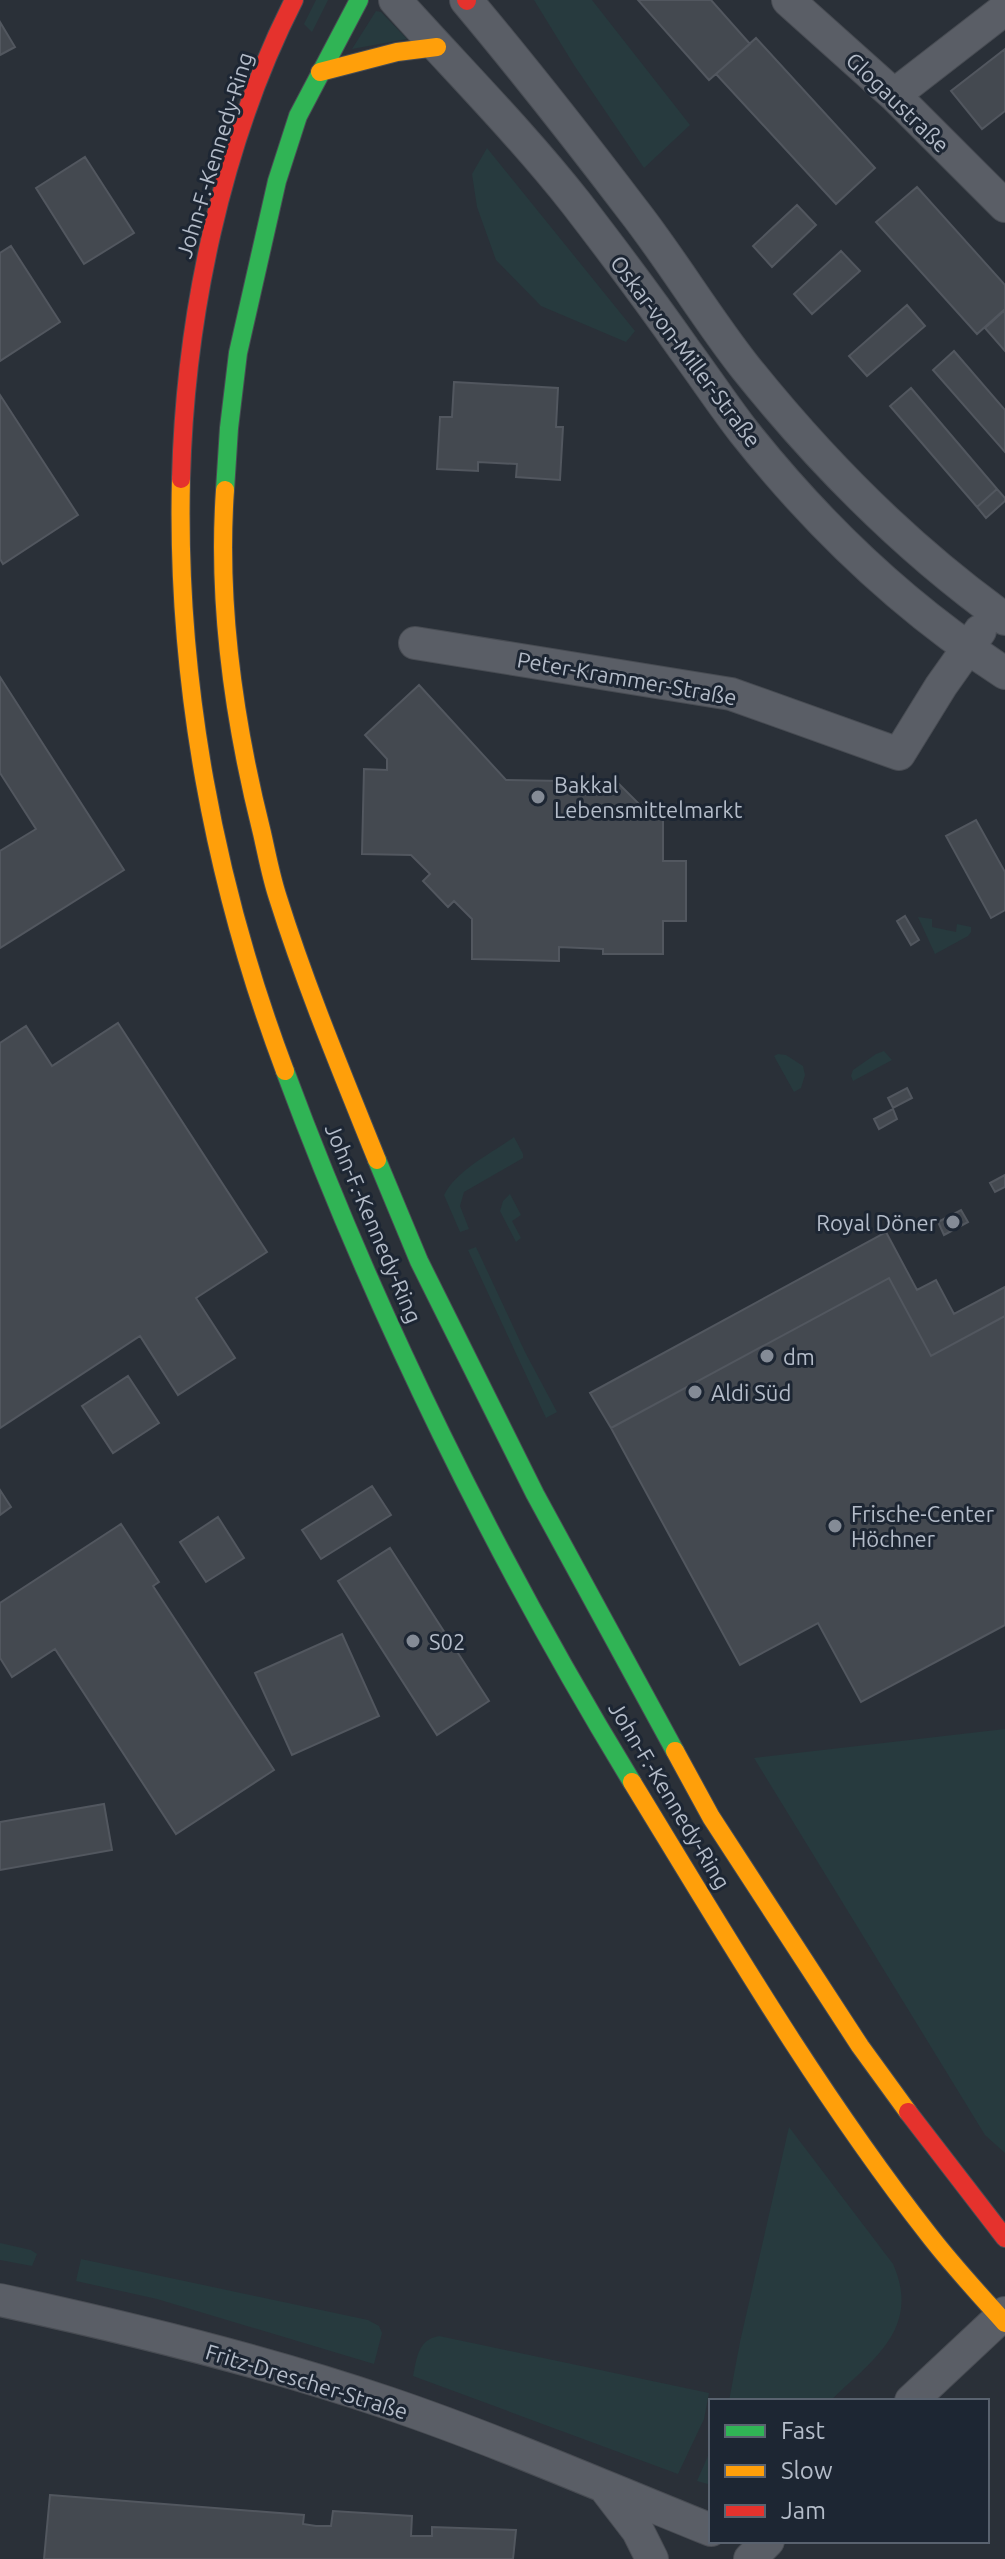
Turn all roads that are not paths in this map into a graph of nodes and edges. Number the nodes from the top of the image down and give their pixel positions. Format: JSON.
{"nodes":[{"id":1,"x":276,"y":0,"type":"edge"},
{"id":2,"x":294,"y":0,"type":"edge"},
{"id":3,"x":359,"y":0,"type":"edge"},
{"id":4,"x":395,"y":0,"type":"edge"},
{"id":5,"x":466,"y":0,"type":"edge"},
{"id":6,"x":788,"y":0,"type":"edge"},
{"id":7,"x":1005,"y":9,"type":"edge"},
{"id":8,"x":278,"y":28,"type":"junction"},
{"id":9,"x":437,"y":47,"type":"junction"},
{"id":10,"x":320,"y":72,"type":"junction"},
{"id":11,"x":894,"y":95,"type":"junction"},
{"id":12,"x":1005,"y":206,"type":"edge"},
{"id":13,"x":1002,"y":611,"type":"edge"},
{"id":14,"x":415,"y":643,"type":"dead end"},
{"id":15,"x":966,"y":648,"type":"junction"},
{"id":16,"x":1005,"y":673,"type":"edge"},
{"id":17,"x":1005,"y":2238,"type":"edge"},
{"id":18,"x":0,"y":2300,"type":"edge"},
{"id":19,"x":1003,"y":2318,"type":"edge"},
{"id":20,"x":913,"y":2399,"type":"edge"},
{"id":21,"x":605,"y":2488,"type":"junction"},
{"id":22,"x":709,"y":2529,"type":"edge"},
{"id":23,"x":652,"y":2559,"type":"edge"}],
"edges":[{"from":1,"to":8,"type":"main road"},
{"from":2,"to":8,"type":"main road","name":"John-F.-Kennedy-Ring"},
{"from":3,"to":10,"type":"main road","name":"John-F.-Kennedy-Ring"},
{"from":4,"to":9,"type":"street","name":"Oskar-von-Miller-Straße"},
{"from":5,"to":13,"type":"street","name":"Oskar-von-Miller-Straße"},
{"from":6,"to":11,"type":"street","name":"Glogaustraße"},
{"from":7,"to":11,"type":"street"},
{"from":8,"to":19,"type":"main road","name":"John-F.-Kennedy-Ring"},
{"from":9,"to":10,"type":"main road"},
{"from":9,"to":15,"type":"street","name":"Oskar-von-Miller-Straße"},
{"from":10,"to":17,"type":"main road","name":"John-F.-Kennedy-Ring"},
{"from":11,"to":12,"type":"street","name":"Glogaustraße"},
{"from":13,"to":15,"type":"street","name":"Peter-Krammer-Straße"},
{"from":14,"to":15,"type":"street","name":"Peter-Krammer-Straße"},
{"from":15,"to":16,"type":"street","name":"Oskar-von-Miller-Straße"},
{"from":18,"to":21,"type":"street","name":"Fritz-Drescher-Straße"},
{"from":19,"to":20,"type":"street"},
{"from":21,"to":22,"type":"street","name":"Fritz-Drescher-Straße"},
{"from":21,"to":23,"type":"street"}]}
